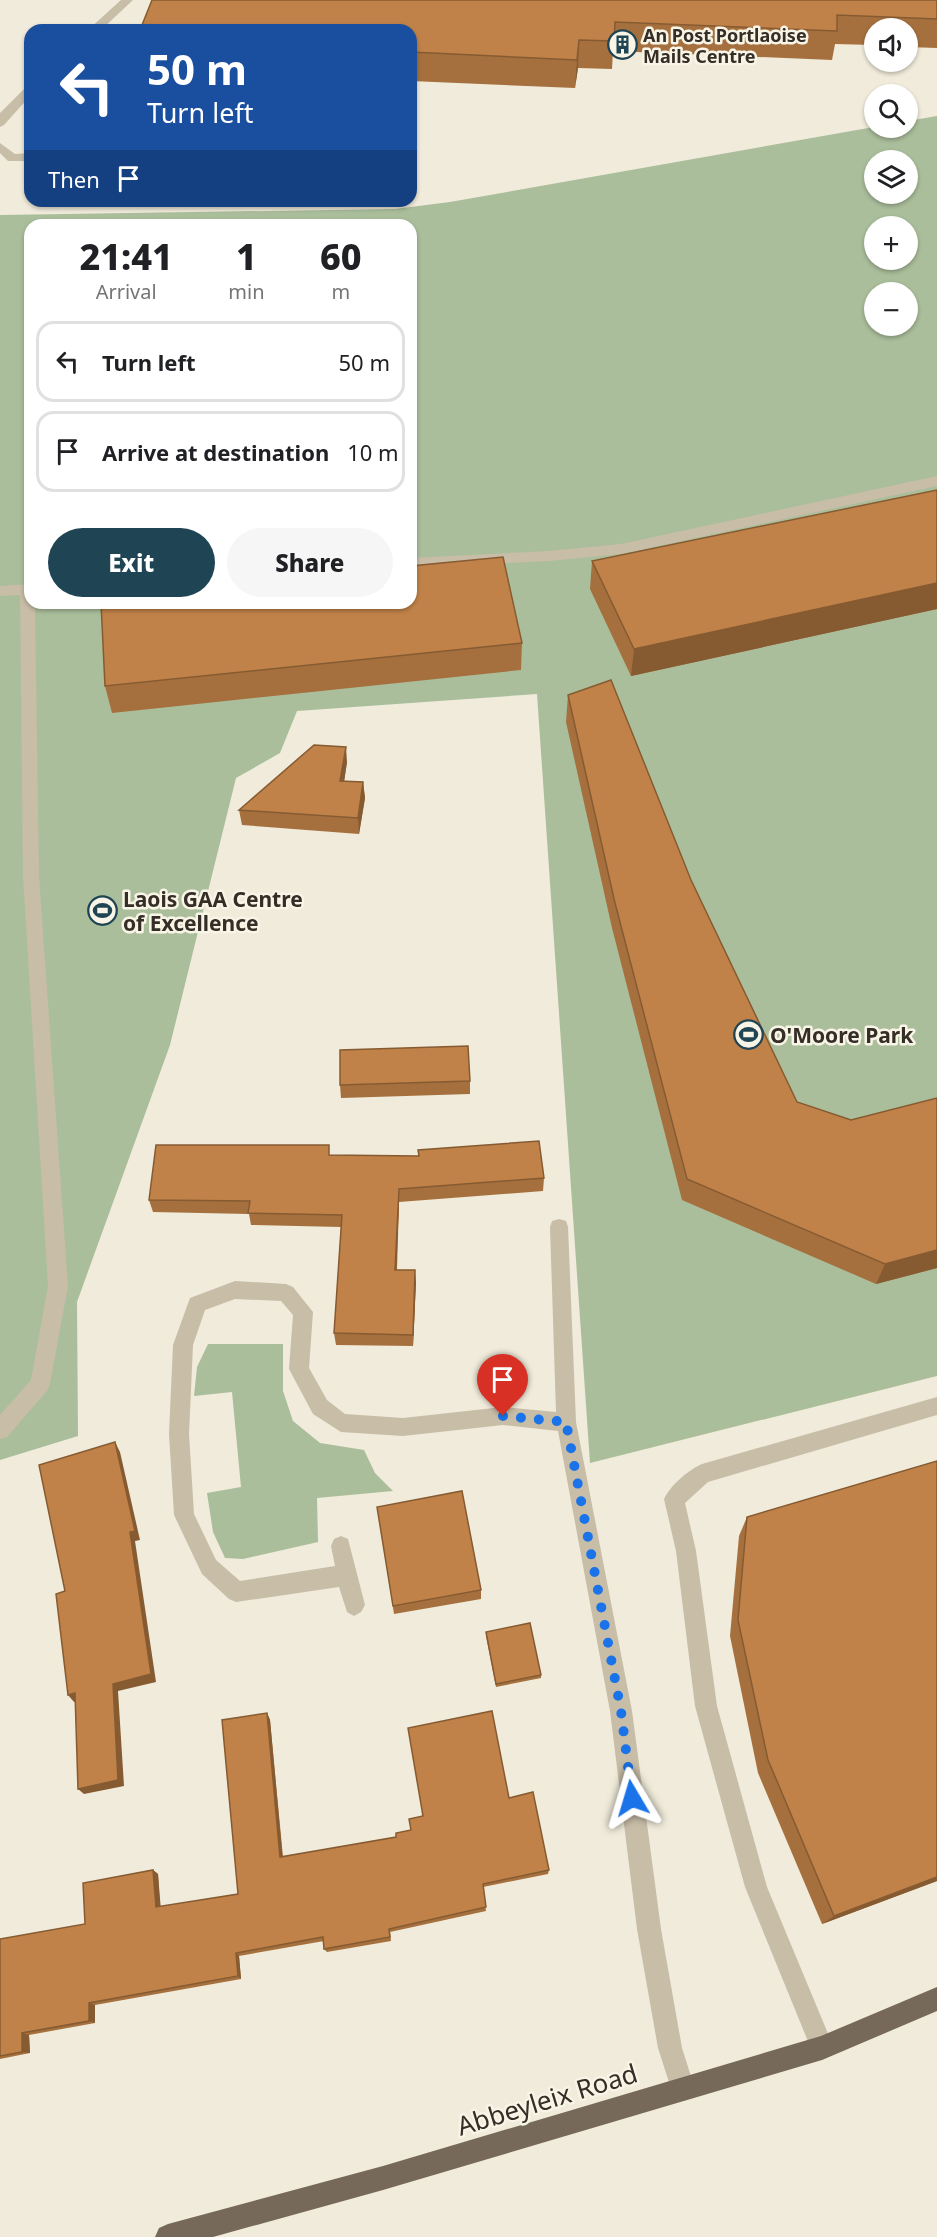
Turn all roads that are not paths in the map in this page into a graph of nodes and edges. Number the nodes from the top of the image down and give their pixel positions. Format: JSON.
{"nodes":[{"id":1,"x":128,"y":0,"type":"edge"},
{"id":2,"x":101,"y":24,"type":"edge"},
{"id":3,"x":24,"y":95,"type":"edge"},
{"id":4,"x":0,"y":123,"type":"edge"},
{"id":5,"x":0,"y":147,"type":"edge"},
{"id":6,"x":24,"y":157,"type":"edge"},
{"id":7,"x":937,"y":481,"type":"edge"},
{"id":8,"x":417,"y":563,"type":"edge"},
{"id":9,"x":24,"y":589,"type":"edge"},
{"id":10,"x":0,"y":591,"type":"edge"},
{"id":11,"x":29,"y":609,"type":"edge"},
{"id":12,"x":559,"y":1227,"type":"dead end"},
{"id":13,"x":937,"y":1406,"type":"edge"},
{"id":14,"x":566,"y":1422,"type":"junction"},
{"id":15,"x":0,"y":1430,"type":"edge"},
{"id":16,"x":340,"y":1546,"type":"dead end"},
{"id":17,"x":347,"y":1575,"type":"junction"},
{"id":18,"x":354,"y":1605,"type":"dead end"},
{"id":19,"x":937,"y":2000,"type":"edge"},
{"id":20,"x":822,"y":2048,"type":"junction"},
{"id":21,"x":683,"y":2089,"type":"junction"},
{"id":22,"x":168,"y":2237,"type":"edge"}],
"edges":[{"from":1,"to":2,"type":"street"},
{"from":3,"to":4,"type":"street"},
{"from":5,"to":6,"type":"street"},
{"from":7,"to":8,"type":"street"},
{"from":9,"to":10,"type":"street"},
{"from":11,"to":15,"type":"street"},
{"from":12,"to":14,"type":"street"},
{"from":13,"to":20,"type":"street"},
{"from":14,"to":17,"type":"street"},
{"from":14,"to":21,"type":"street"},
{"from":16,"to":17,"type":"street"},
{"from":17,"to":18,"type":"street"},
{"from":19,"to":20,"type":"main road","name":"Abbeyleix Road"},
{"from":20,"to":21,"type":"main road","name":"Abbeyleix Road"},
{"from":21,"to":22,"type":"main road","name":"Abbeyleix Road"}]}
